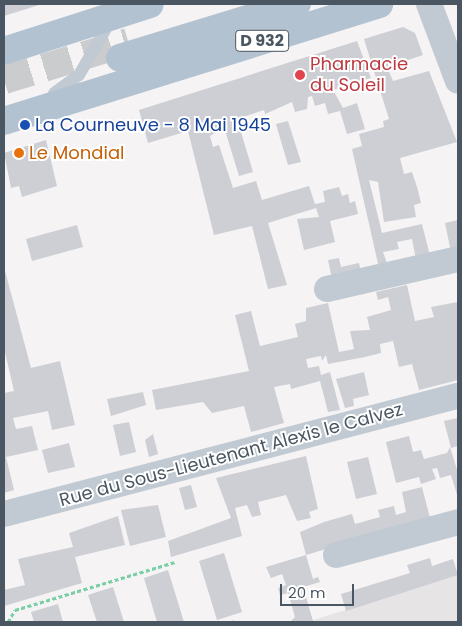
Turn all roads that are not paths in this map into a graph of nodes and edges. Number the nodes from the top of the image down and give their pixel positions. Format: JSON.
{"nodes":[{"id":1,"x":150,"y":4,"type":"edge"},
{"id":2,"x":239,"y":4,"type":"edge"},
{"id":3,"x":297,"y":4,"type":"edge"},
{"id":4,"x":379,"y":4,"type":"edge"},
{"id":5,"x":429,"y":4,"type":"edge"},
{"id":6,"x":114,"y":16,"type":"junction"},
{"id":7,"x":4,"y":51,"type":"edge"},
{"id":8,"x":458,"y":81,"type":"edge"},
{"id":9,"x":4,"y":108,"type":"edge"},
{"id":10,"x":4,"y":121,"type":"edge"},
{"id":11,"x":458,"y":259,"type":"edge"},
{"id":12,"x":327,"y":289,"type":"dead end"},
{"id":13,"x":458,"y":396,"type":"edge"},
{"id":14,"x":4,"y":514,"type":"edge"},
{"id":15,"x":458,"y":522,"type":"edge"},
{"id":16,"x":336,"y":555,"type":"dead end"}],
"edges":[{"from":1,"to":6,"type":"main road"},
{"from":2,"to":3,"type":"main road","number":"D 932"},
{"from":4,"to":10,"type":"main road","number":"D 932"},
{"from":5,"to":8,"type":"street"},
{"from":6,"to":7,"type":"main road"},
{"from":6,"to":9,"type":"lane"},
{"from":11,"to":12,"type":"street"},
{"from":13,"to":14,"type":"street","name":"Rue du Sous-Lieutenant Alexis le Calvez"},
{"from":15,"to":16,"type":"street"}]}
